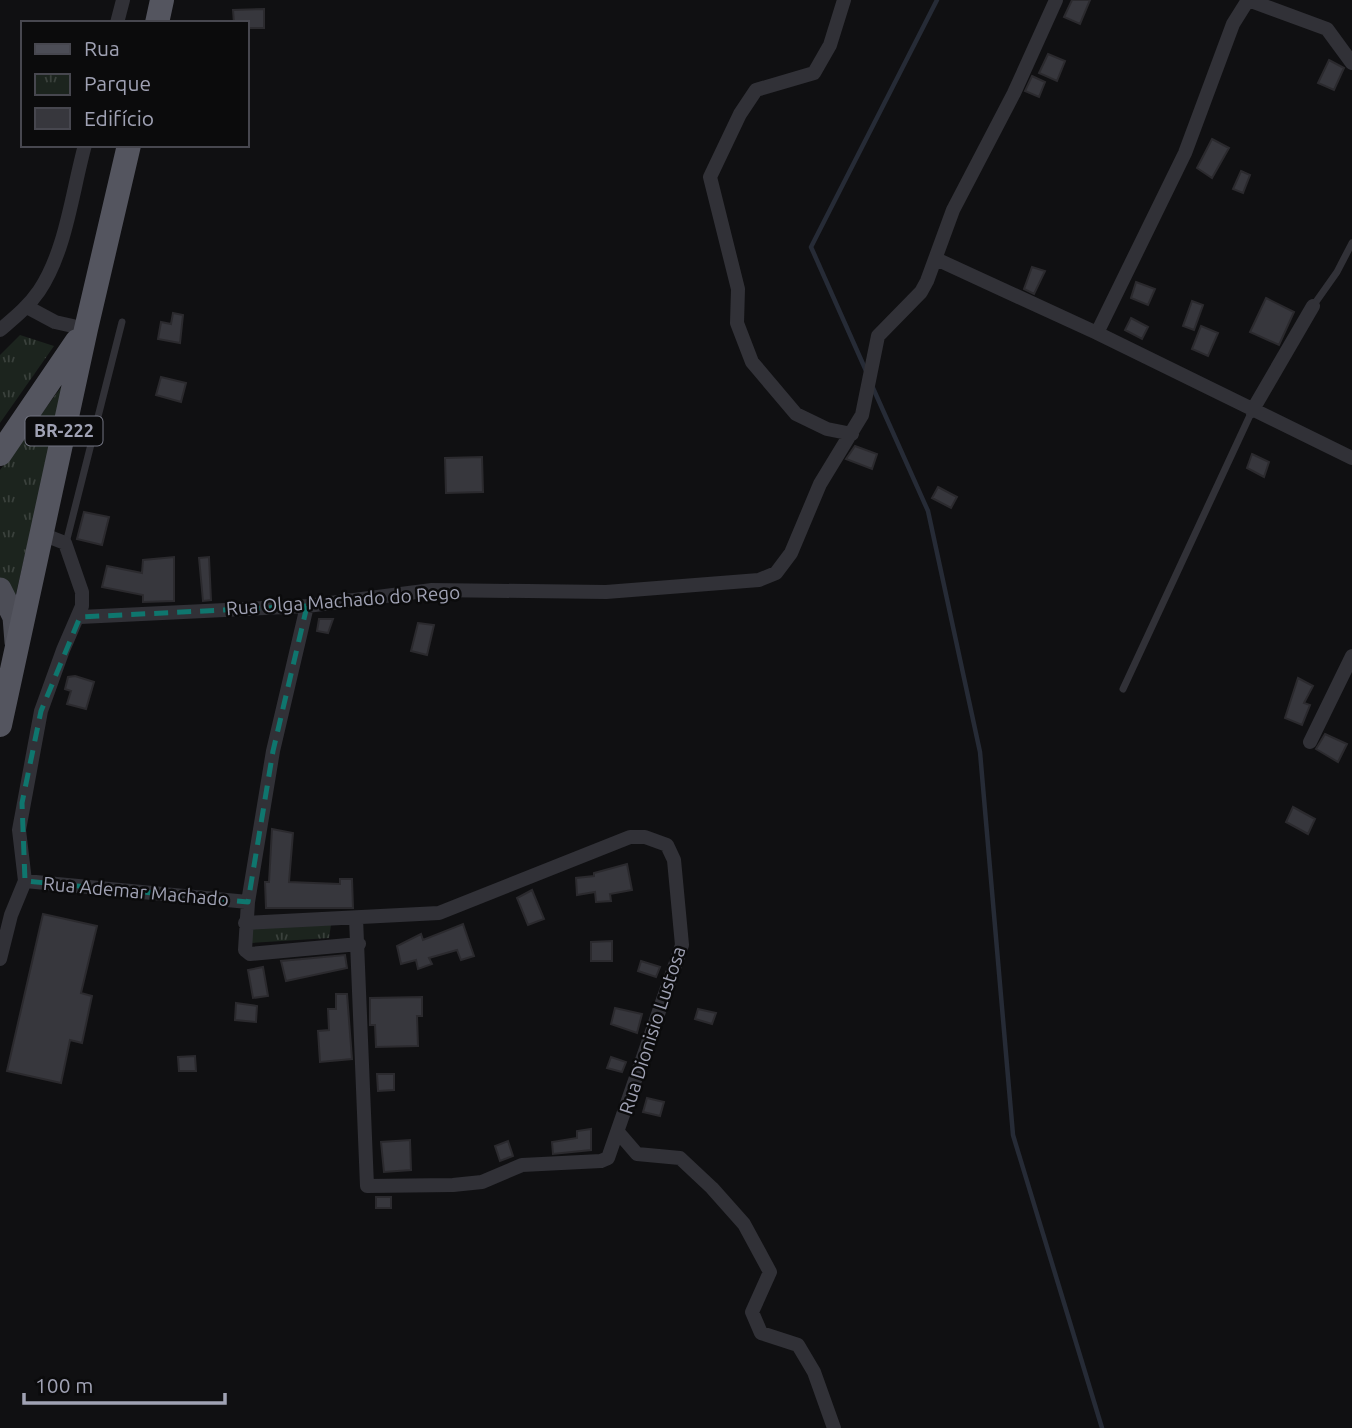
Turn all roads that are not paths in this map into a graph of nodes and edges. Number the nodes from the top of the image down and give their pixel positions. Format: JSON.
{"nodes":[{"id":1,"x":123,"y":0,"type":"edge"},
{"id":2,"x":162,"y":0,"type":"edge"},
{"id":3,"x":844,"y":0,"type":"edge"},
{"id":4,"x":1056,"y":0,"type":"edge"},
{"id":5,"x":1248,"y":0,"type":"edge"},
{"id":6,"x":118,"y":21,"type":"edge"},
{"id":7,"x":157,"y":21,"type":"edge"},
{"id":8,"x":1352,"y":63,"type":"edge"},
{"id":9,"x":84,"y":147,"type":"edge"},
{"id":10,"x":129,"y":147,"type":"edge"},
{"id":11,"x":1352,"y":243,"type":"edge"},
{"id":12,"x":730,"y":254,"type":"dead end"},
{"id":13,"x":936,"y":260,"type":"junction"},
{"id":14,"x":1313,"y":306,"type":"joint"},
{"id":15,"x":27,"y":307,"type":"junction"},
{"id":16,"x":122,"y":322,"type":"dead end"},
{"id":17,"x":86,"y":329,"type":"junction"},
{"id":18,"x":0,"y":330,"type":"edge"},
{"id":19,"x":1097,"y":333,"type":"junction"},
{"id":20,"x":1252,"y":411,"type":"junction"},
{"id":21,"x":852,"y":434,"type":"junction"},
{"id":22,"x":841,"y":450,"type":"junction"},
{"id":23,"x":0,"y":454,"type":"edge"},
{"id":24,"x":1352,"y":458,"type":"edge"},
{"id":25,"x":43,"y":534,"type":"junction"},
{"id":26,"x":65,"y":543,"type":"junction"},
{"id":27,"x":0,"y":589,"type":"edge"},
{"id":28,"x":307,"y":606,"type":"junction"},
{"id":29,"x":80,"y":617,"type":"junction"},
{"id":30,"x":15,"y":655,"type":"junction"},
{"id":31,"x":1350,"y":665,"type":"edge"},
{"id":32,"x":0,"y":680,"type":"edge"},
{"id":33,"x":1123,"y":689,"type":"dead end"},
{"id":34,"x":0,"y":725,"type":"edge"},
{"id":35,"x":1310,"y":742,"type":"dead end"},
{"id":36,"x":630,"y":837,"type":"joint"},
{"id":37,"x":25,"y":881,"type":"junction"},
{"id":38,"x":248,"y":902,"type":"junction"},
{"id":39,"x":356,"y":918,"type":"junction"},
{"id":40,"x":245,"y":923,"type":"junction"},
{"id":41,"x":359,"y":944,"type":"junction"},
{"id":42,"x":0,"y":959,"type":"edge"},
{"id":43,"x":618,"y":1132,"type":"junction"},
{"id":44,"x":834,"y":1428,"type":"edge"}],
"edges":[{"from":1,"to":6,"type":"street"},
{"from":2,"to":7,"type":"highway"},
{"from":3,"to":21,"type":"street"},
{"from":4,"to":13,"type":"street"},
{"from":5,"to":8,"type":"street"},
{"from":5,"to":19,"type":"street"},
{"from":9,"to":15,"type":"street"},
{"from":10,"to":17,"type":"highway","number":"BR-222"},
{"from":11,"to":14,"type":"lane"},
{"from":12,"to":22,"type":"street"},
{"from":13,"to":19,"type":"street"},
{"from":13,"to":21,"type":"street"},
{"from":14,"to":20,"type":"street"},
{"from":15,"to":17,"type":"street"},
{"from":15,"to":18,"type":"street"},
{"from":16,"to":26,"type":"lane"},
{"from":17,"to":23,"type":"highway"},
{"from":17,"to":25,"type":"highway","number":"BR-222"},
{"from":19,"to":20,"type":"street"},
{"from":20,"to":24,"type":"street"},
{"from":20,"to":33,"type":"lane"},
{"from":21,"to":22,"type":"street"},
{"from":22,"to":28,"type":"street","name":"Rua Olga Machado do Rego"},
{"from":25,"to":26,"type":"street"},
{"from":25,"to":30,"type":"highway","number":"BR-222"},
{"from":26,"to":29,"type":"street"},
{"from":27,"to":30,"type":"main road"},
{"from":28,"to":29,"type":"street","name":"Rua Olga Machado do Rego"},
{"from":28,"to":38,"type":"street"},
{"from":29,"to":37,"type":"street"},
{"from":30,"to":32,"type":"main road","number":"BR-222"},
{"from":30,"to":34,"type":"highway"},
{"from":31,"to":35,"type":"street"},
{"from":36,"to":39,"type":"street","name":"Rua Ademar Machado"},
{"from":36,"to":43,"type":"street","name":"Rua Dionisio Lustosa"},
{"from":37,"to":38,"type":"street","name":"Rua Ademar Machado"},
{"from":37,"to":42,"type":"street"},
{"from":38,"to":40,"type":"street"},
{"from":39,"to":40,"type":"street","name":"Rua Ademar Machado"},
{"from":39,"to":41,"type":"street"},
{"from":40,"to":41,"type":"street"},
{"from":41,"to":43,"type":"street","name":"Rua Dionisio Lustosa"},
{"from":43,"to":44,"type":"street"}]}
